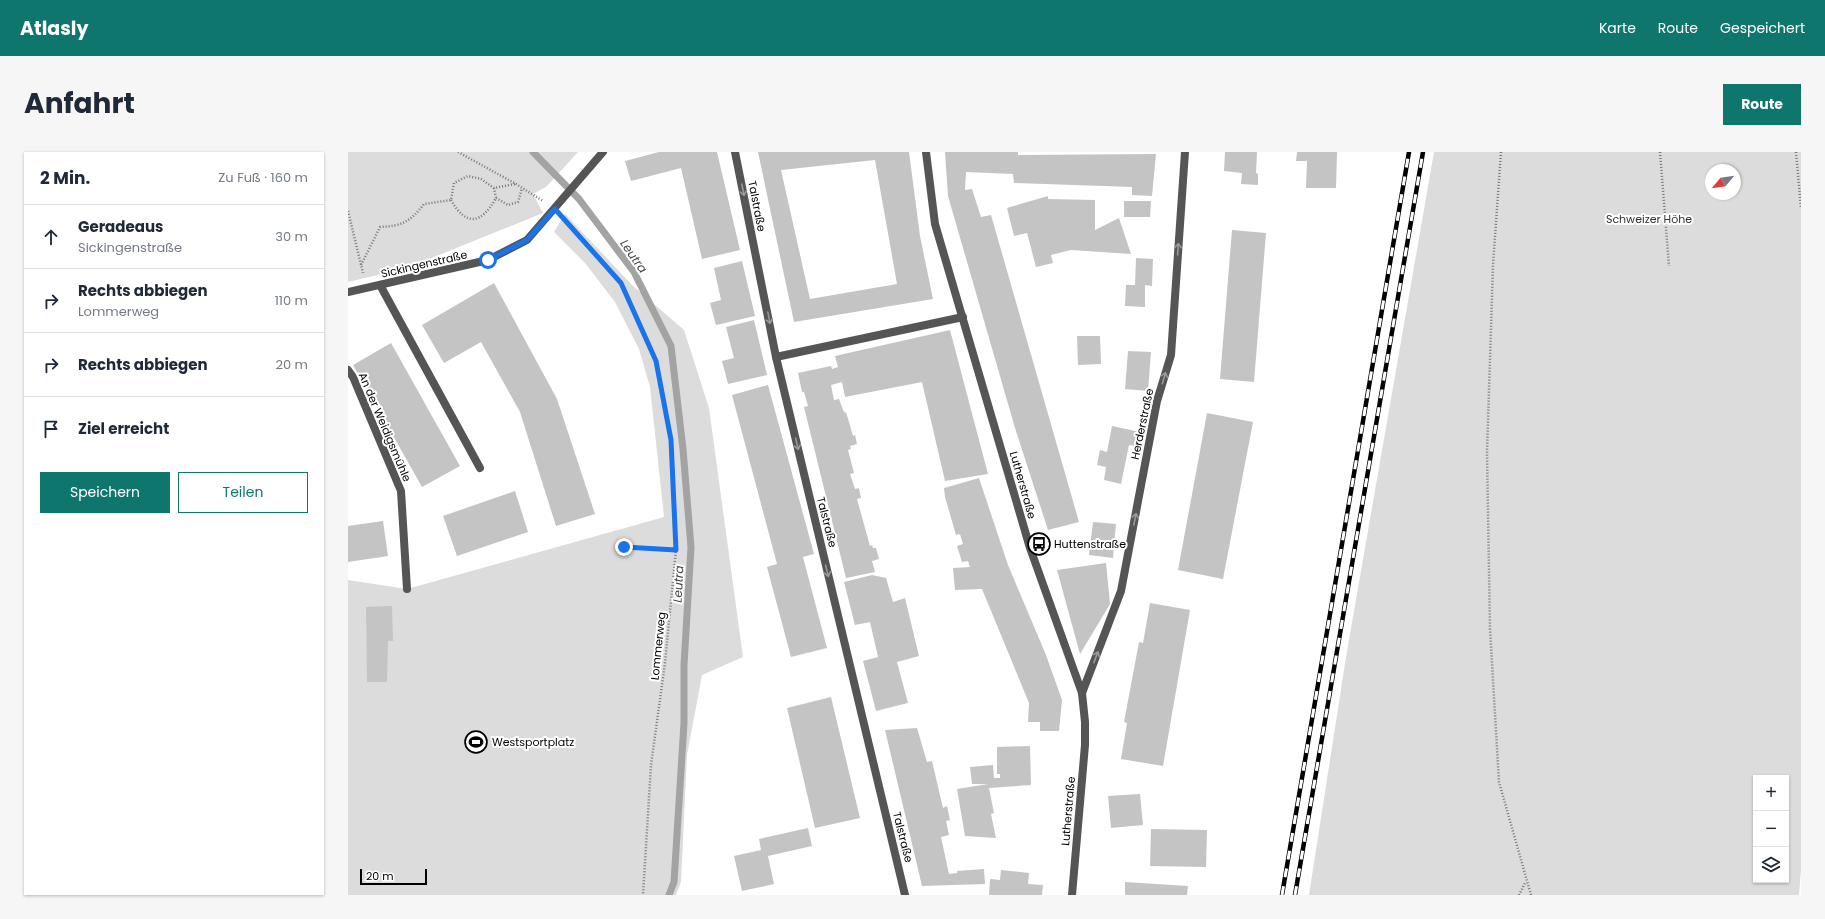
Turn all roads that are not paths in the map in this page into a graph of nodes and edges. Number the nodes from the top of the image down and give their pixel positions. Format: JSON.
{"nodes":[{"id":1,"x":603,"y":152,"type":"edge"},
{"id":2,"x":735,"y":152,"type":"edge"},
{"id":3,"x":926,"y":152,"type":"edge"},
{"id":4,"x":1185,"y":152,"type":"edge"},
{"id":5,"x":380,"y":285,"type":"junction"},
{"id":6,"x":348,"y":292,"type":"edge"},
{"id":7,"x":963,"y":317,"type":"junction"},
{"id":8,"x":776,"y":356,"type":"junction"},
{"id":9,"x":348,"y":370,"type":"edge"},
{"id":10,"x":480,"y":468,"type":"dead end"},
{"id":11,"x":407,"y":589,"type":"dead end"},
{"id":12,"x":1082,"y":693,"type":"junction"},
{"id":13,"x":906,"y":895,"type":"edge"},
{"id":14,"x":1072,"y":895,"type":"edge"}],
"edges":[{"from":1,"to":5,"type":"street","name":"Sickingenstraße"},
{"from":2,"to":8,"type":"street","name":"Talstraße","one_way":true},
{"from":3,"to":7,"type":"street","name":"Lutherstraße"},
{"from":12,"to":4,"type":"street","name":"Herderstraße","one_way":true},
{"from":5,"to":6,"type":"street","name":"Sickingenstraße"},
{"from":5,"to":10,"type":"street"},
{"from":7,"to":8,"type":"street"},
{"from":7,"to":12,"type":"street","name":"Lutherstraße"},
{"from":8,"to":13,"type":"street","name":"Talstraße","one_way":true},
{"from":9,"to":11,"type":"street","name":"An der Weidigsmühle"},
{"from":12,"to":14,"type":"street","name":"Lutherstraße"}]}
